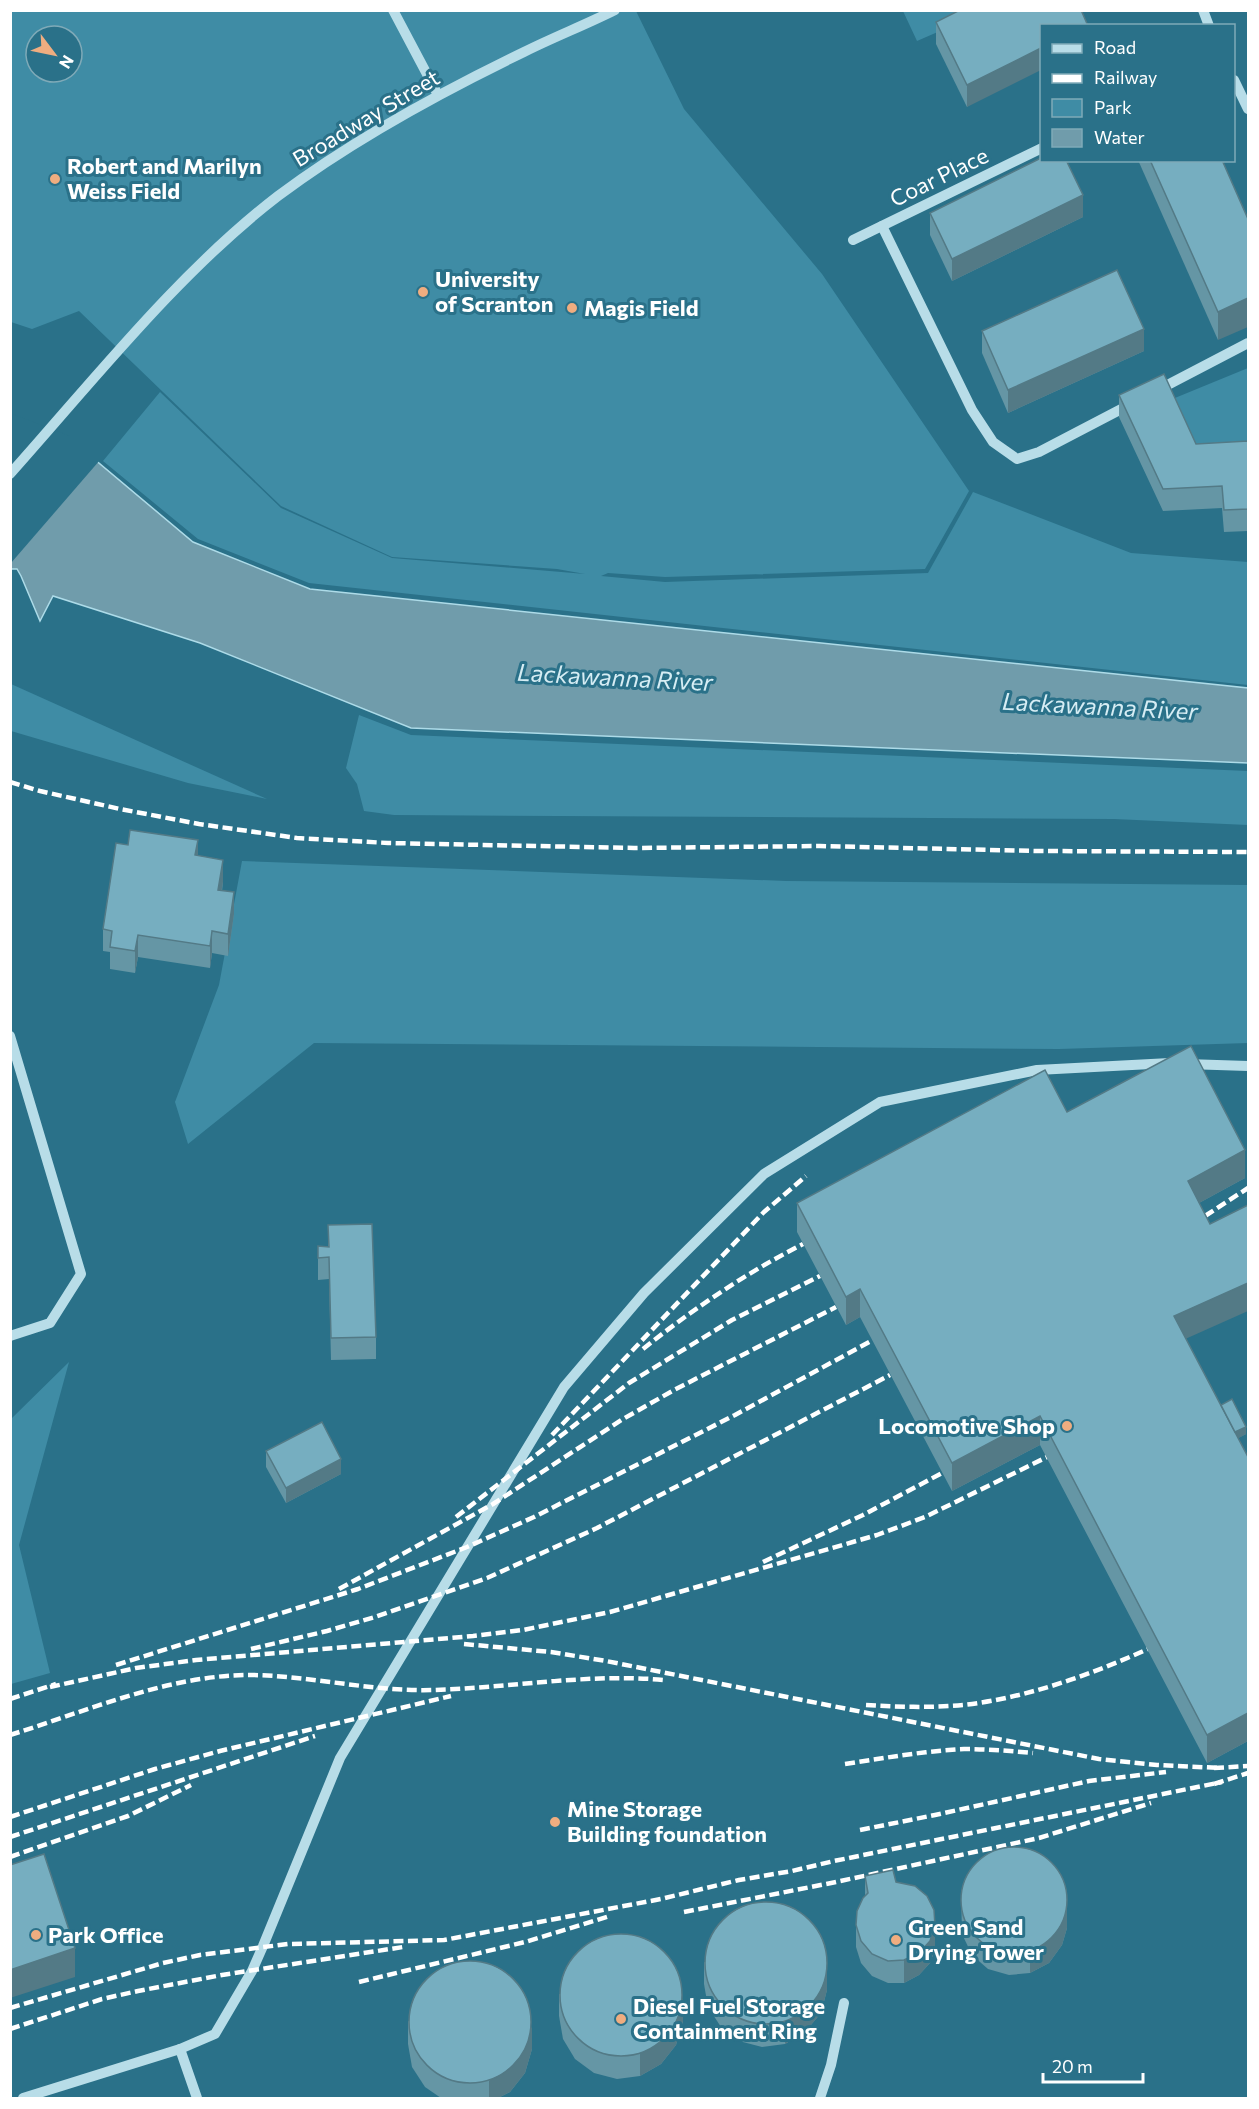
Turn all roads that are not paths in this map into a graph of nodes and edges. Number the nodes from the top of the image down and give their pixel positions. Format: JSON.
{"nodes":[{"id":1,"x":393,"y":10,"type":"edge"},
{"id":2,"x":615,"y":10,"type":"edge"},
{"id":3,"x":1235,"y":84,"type":"edge"},
{"id":4,"x":438,"y":95,"type":"junction"},
{"id":5,"x":1248,"y":109,"type":"edge"},
{"id":6,"x":1040,"y":148,"type":"edge"},
{"id":7,"x":882,"y":226,"type":"junction"},
{"id":8,"x":853,"y":240,"type":"dead end"},
{"id":9,"x":1248,"y":343,"type":"edge"},
{"id":10,"x":10,"y":474,"type":"edge"},
{"id":11,"x":10,"y":1036,"type":"edge"},
{"id":12,"x":1248,"y":1066,"type":"edge"},
{"id":13,"x":10,"y":1336,"type":"edge"},
{"id":14,"x":844,"y":2003,"type":"dead end"},
{"id":15,"x":180,"y":2049,"type":"junction"},
{"id":16,"x":23,"y":2098,"type":"edge"},
{"id":17,"x":197,"y":2098,"type":"edge"},
{"id":18,"x":819,"y":2098,"type":"edge"}],
"edges":[{"from":1,"to":4,"type":"street"},
{"from":2,"to":4,"type":"street","name":"Broadway Street"},
{"from":3,"to":5,"type":"street"},
{"from":4,"to":10,"type":"street","name":"Broadway Street"},
{"from":6,"to":7,"type":"street","name":"Coar Place"},
{"from":7,"to":8,"type":"street","name":"Coar Place"},
{"from":7,"to":9,"type":"street"},
{"from":11,"to":13,"type":"street"},
{"from":12,"to":15,"type":"street"},
{"from":14,"to":18,"type":"street"},
{"from":15,"to":16,"type":"street"},
{"from":15,"to":17,"type":"street"}]}
